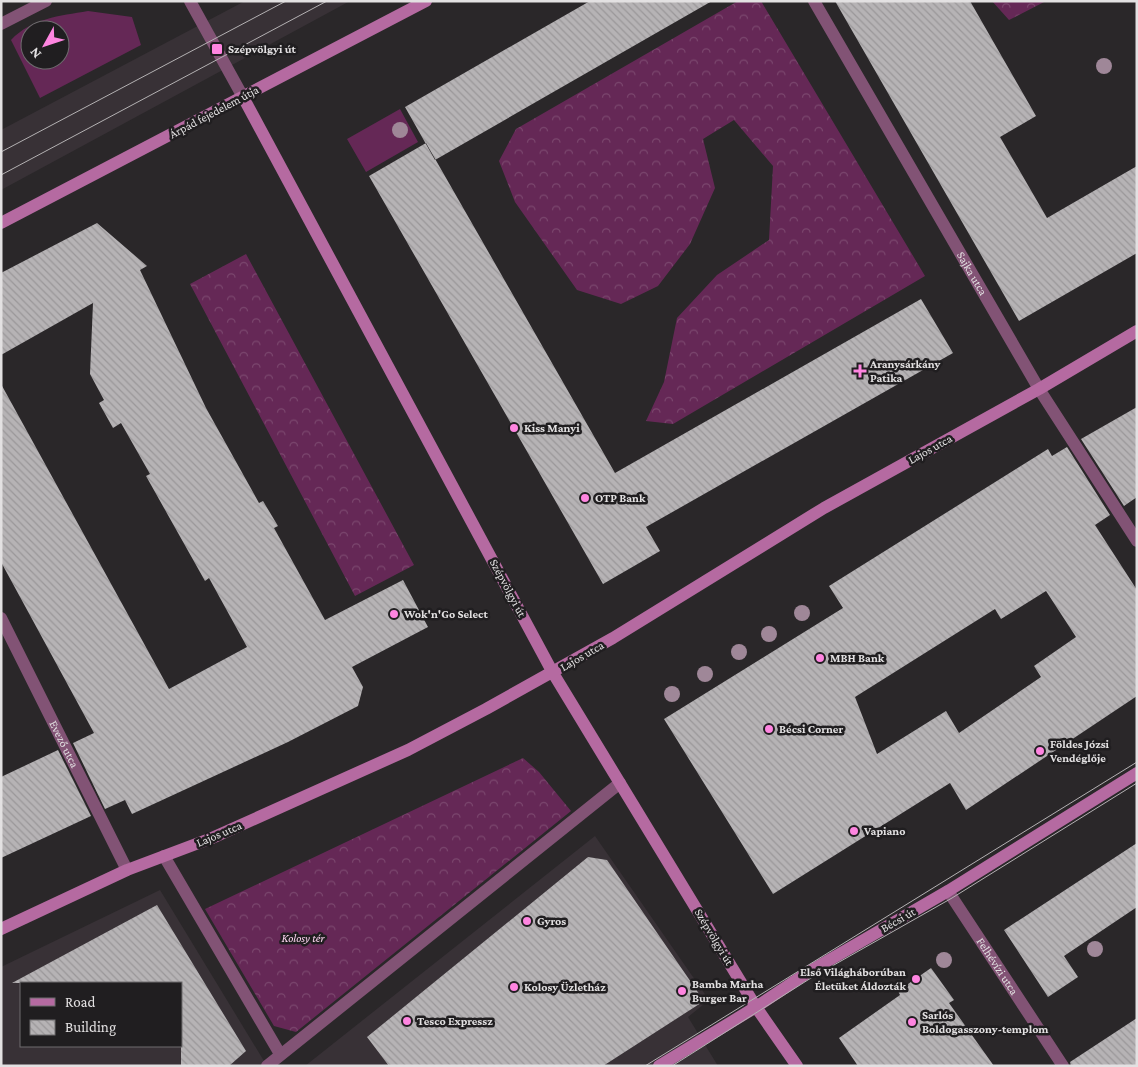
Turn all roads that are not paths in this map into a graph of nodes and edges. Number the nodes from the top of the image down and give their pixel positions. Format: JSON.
{"nodes":[{"id":1,"x":46,"y":1,"type":"edge"},
{"id":2,"x":190,"y":1,"type":"edge"},
{"id":3,"x":426,"y":1,"type":"edge"},
{"id":4,"x":814,"y":1,"type":"edge"},
{"id":5,"x":1,"y":24,"type":"edge"},
{"id":6,"x":243,"y":97,"type":"junction"},
{"id":7,"x":1,"y":223,"type":"edge"},
{"id":8,"x":1137,"y":331,"type":"edge"},
{"id":9,"x":1039,"y":389,"type":"junction"},
{"id":10,"x":1137,"y":541,"type":"edge"},
{"id":11,"x":1,"y":618,"type":"edge"},
{"id":12,"x":553,"y":673,"type":"junction"},
{"id":13,"x":1137,"y":773,"type":"edge"},
{"id":14,"x":620,"y":783,"type":"junction"},
{"id":15,"x":164,"y":856,"type":"junction"},
{"id":16,"x":127,"y":870,"type":"junction"},
{"id":17,"x":948,"y":891,"type":"junction"},
{"id":18,"x":1,"y":929,"type":"edge"},
{"id":19,"x":756,"y":1007,"type":"junction"},
{"id":20,"x":280,"y":1054,"type":"junction"},
{"id":21,"x":267,"y":1066,"type":"edge"},
{"id":22,"x":658,"y":1066,"type":"edge"},
{"id":23,"x":797,"y":1066,"type":"edge"},
{"id":24,"x":1063,"y":1066,"type":"edge"}],
"edges":[{"from":1,"to":5,"type":"street"},
{"from":2,"to":6,"type":"street"},
{"from":3,"to":6,"type":"street","name":"Árpád fejedelem útja"},
{"from":4,"to":9,"type":"street","name":"Sajka utca"},
{"from":6,"to":7,"type":"street","name":"Árpád fejedelem útja"},
{"from":6,"to":12,"type":"street","name":"Szépvölgyi út"},
{"from":8,"to":9,"type":"street","name":"Lajos utca"},
{"from":9,"to":10,"type":"street","name":"Sajka utca"},
{"from":9,"to":12,"type":"street","name":"Lajos utca"},
{"from":11,"to":16,"type":"street","name":"Evező utca"},
{"from":12,"to":14,"type":"street","name":"Szépvölgyi út"},
{"from":12,"to":15,"type":"street","name":"Lajos utca"},
{"from":13,"to":17,"type":"street","name":"Bécsi út"},
{"from":14,"to":19,"type":"street","name":"Szépvölgyi út"},
{"from":14,"to":20,"type":"street"},
{"from":15,"to":16,"type":"street","name":"Lajos utca"},
{"from":15,"to":20,"type":"street"},
{"from":16,"to":18,"type":"street","name":"Lajos utca"},
{"from":17,"to":19,"type":"street","name":"Bécsi út"},
{"from":17,"to":24,"type":"street","name":"Felhévízi utca"},
{"from":19,"to":22,"type":"street","name":"Bécsi út"},
{"from":19,"to":23,"type":"street","name":"Szépvölgyi út"},
{"from":20,"to":21,"type":"street"}]}
